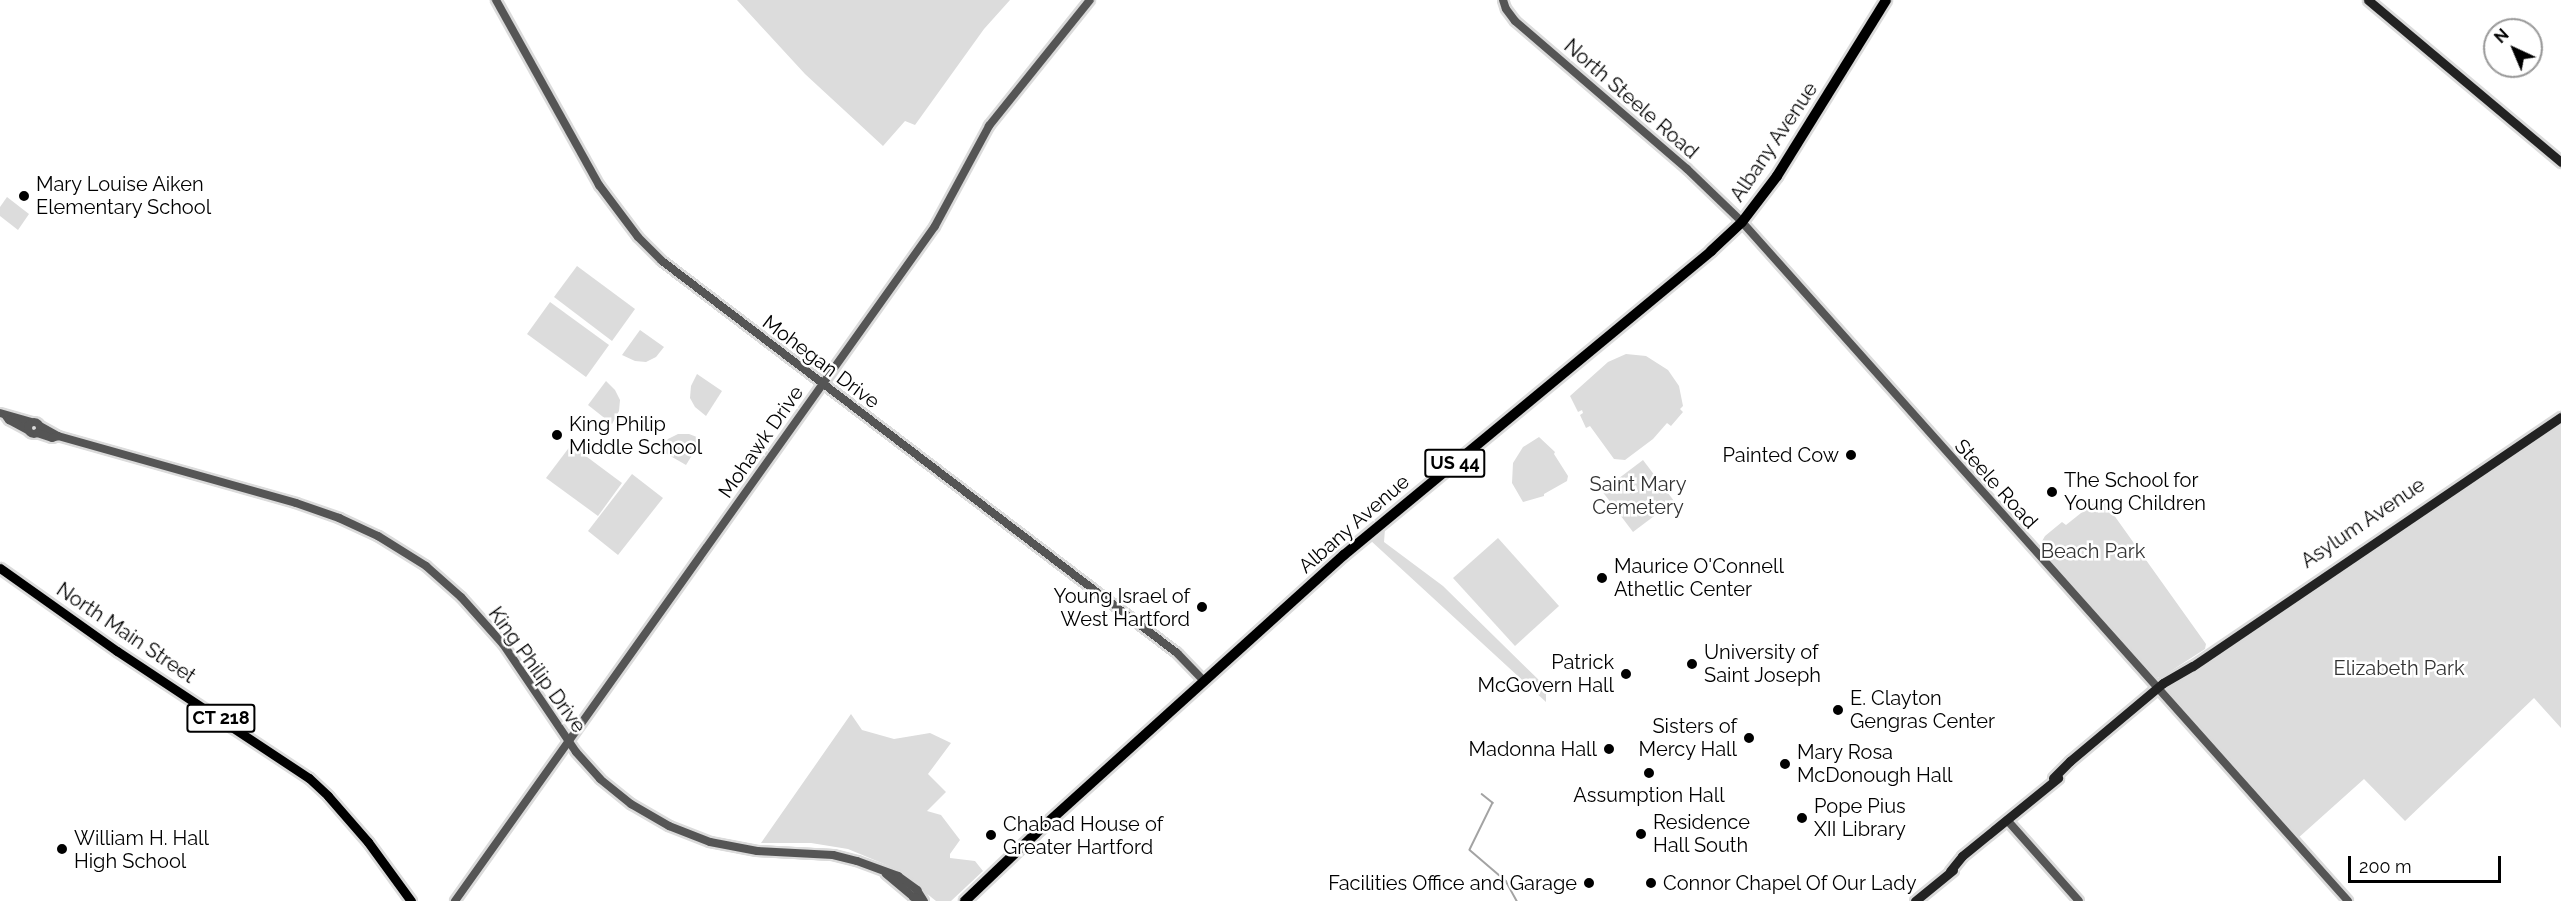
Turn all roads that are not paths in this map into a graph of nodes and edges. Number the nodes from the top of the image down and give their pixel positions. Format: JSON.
{"nodes":[{"id":1,"x":496,"y":0,"type":"edge"},
{"id":2,"x":1090,"y":0,"type":"edge"},
{"id":3,"x":1503,"y":0,"type":"edge"},
{"id":4,"x":1886,"y":0,"type":"edge"},
{"id":5,"x":2368,"y":0,"type":"edge"},
{"id":6,"x":2561,"y":162,"type":"edge"},
{"id":7,"x":1742,"y":222,"type":"junction"},
{"id":8,"x":822,"y":384,"type":"junction"},
{"id":9,"x":2561,"y":410,"type":"edge"},
{"id":10,"x":3,"y":414,"type":"edge"},
{"id":11,"x":2561,"y":417,"type":"edge"},
{"id":12,"x":0,"y":568,"type":"edge"},
{"id":13,"x":2187,"y":668,"type":"junction"},
{"id":14,"x":1204,"y":681,"type":"junction"},
{"id":15,"x":2158,"y":687,"type":"junction"},
{"id":16,"x":569,"y":741,"type":"junction"},
{"id":17,"x":2007,"y":820,"type":"junction"},
{"id":18,"x":923,"y":900,"type":"edge"},
{"id":19,"x":411,"y":901,"type":"edge"},
{"id":20,"x":455,"y":901,"type":"edge"},
{"id":21,"x":965,"y":901,"type":"edge"},
{"id":22,"x":1915,"y":901,"type":"edge"},
{"id":23,"x":2079,"y":901,"type":"edge"},
{"id":24,"x":2348,"y":901,"type":"edge"}],
"edges":[{"from":1,"to":8,"type":"street","name":"Mohegan Drive"},
{"from":2,"to":8,"type":"street","name":"Mohawk Drive"},
{"from":3,"to":7,"type":"street","name":"North Steele Road"},
{"from":4,"to":7,"type":"highway","name":"Albany Avenue","number":"US 44"},
{"from":5,"to":6,"type":"main road"},
{"from":7,"to":14,"type":"highway","name":"Albany Avenue","number":"US 44"},
{"from":7,"to":15,"type":"street","name":"Steele Road"},
{"from":8,"to":14,"type":"street","name":"Mohegan Drive"},
{"from":8,"to":16,"type":"street","name":"Mohawk Drive"},
{"from":9,"to":13,"type":"main road","name":"Asylum Avenue"},
{"from":10,"to":16,"type":"street","name":"King Philip Drive"},
{"from":11,"to":13,"type":"main road","name":"Asylum Avenue"},
{"from":12,"to":19,"type":"main road","name":"North Main Street","number":"CT 218"},
{"from":13,"to":15,"type":"main road","name":"Asylum Avenue"},
{"from":14,"to":21,"type":"highway","name":"Albany Avenue","number":"US 44"},
{"from":15,"to":17,"type":"main road","name":"Asylum Avenue"},
{"from":15,"to":24,"type":"street","name":"Steele Road"},
{"from":16,"to":18,"type":"street","name":"King Philip Drive"},
{"from":16,"to":20,"type":"street","name":"Mohawk Drive"},
{"from":17,"to":22,"type":"main road","name":"Asylum Avenue"},
{"from":17,"to":23,"type":"street"}]}
